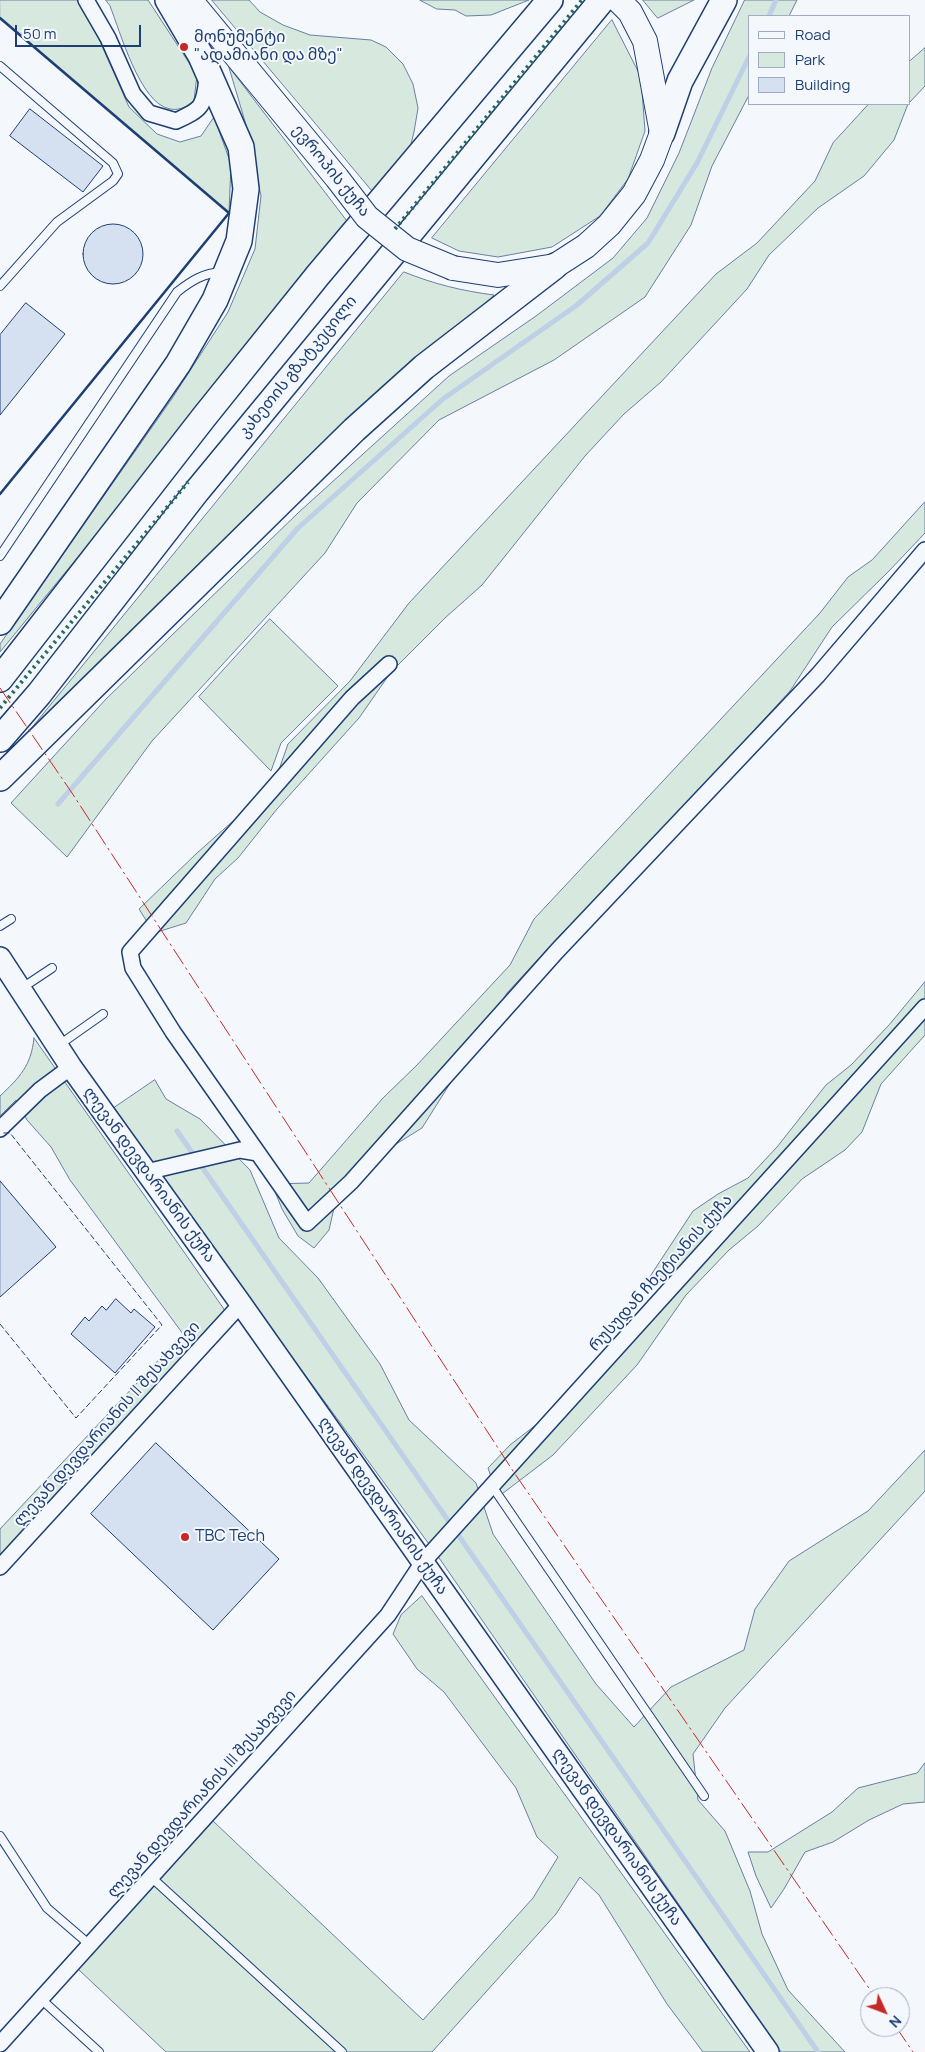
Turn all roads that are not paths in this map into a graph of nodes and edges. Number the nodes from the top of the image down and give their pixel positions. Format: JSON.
{"nodes":[{"id":1,"x":86,"y":0,"type":"edge"},
{"id":2,"x":168,"y":0,"type":"edge"},
{"id":3,"x":190,"y":0,"type":"edge"},
{"id":4,"x":550,"y":0,"type":"edge"},
{"id":5,"x":602,"y":0,"type":"edge"},
{"id":6,"x":618,"y":0,"type":"edge"},
{"id":7,"x":724,"y":0,"type":"edge"},
{"id":8,"x":0,"y":66,"type":"edge"},
{"id":9,"x":208,"y":74,"type":"junction"},
{"id":10,"x":662,"y":133,"type":"junction"},
{"id":11,"x":556,"y":266,"type":"junction"},
{"id":12,"x":227,"y":272,"type":"junction"},
{"id":13,"x":0,"y":286,"type":"edge"},
{"id":14,"x":925,"y":550,"type":"edge"},
{"id":15,"x":0,"y":556,"type":"edge"},
{"id":16,"x":0,"y":622,"type":"edge"},
{"id":17,"x":389,"y":664,"type":"dead end"},
{"id":18,"x":0,"y":679,"type":"edge"},
{"id":19,"x":0,"y":739,"type":"edge"},
{"id":20,"x":0,"y":778,"type":"edge"},
{"id":21,"x":11,"y":919,"type":"dead end"},
{"id":22,"x":0,"y":926,"type":"edge"},
{"id":23,"x":0,"y":958,"type":"edge"},
{"id":24,"x":52,"y":968,"type":"dead end"},
{"id":25,"x":20,"y":989,"type":"junction"},
{"id":26,"x":925,"y":1007,"type":"edge"},
{"id":27,"x":103,"y":1014,"type":"dead end"},
{"id":28,"x":58,"y":1046,"type":"junction"},
{"id":29,"x":71,"y":1067,"type":"junction"},
{"id":30,"x":0,"y":1129,"type":"edge"},
{"id":31,"x":258,"y":1153,"type":"junction"},
{"id":32,"x":146,"y":1172,"type":"junction"},
{"id":33,"x":241,"y":1304,"type":"junction"},
{"id":34,"x":492,"y":1486,"type":"junction"},
{"id":35,"x":423,"y":1562,"type":"junction"},
{"id":36,"x":0,"y":1567,"type":"edge"},
{"id":37,"x":704,"y":1796,"type":"dead end"},
{"id":38,"x":0,"y":1836,"type":"edge"},
{"id":39,"x":151,"y":1877,"type":"junction"},
{"id":40,"x":90,"y":1945,"type":"junction"},
{"id":41,"x":40,"y":1999,"type":"junction"},
{"id":42,"x":0,"y":2044,"type":"edge"},
{"id":43,"x":99,"y":2052,"type":"edge"},
{"id":44,"x":342,"y":2052,"type":"edge"},
{"id":45,"x":768,"y":2052,"type":"edge"}],
"edges":[{"from":1,"to":9,"type":"street"},
{"from":2,"to":9,"type":"highway"},
{"from":3,"to":11,"type":"main road","name":"ევროპის ქუჩა","bridge":true},
{"from":4,"to":18,"type":"highway"},
{"from":5,"to":19,"type":"highway","name":"კახეთის გზატკეცილი"},
{"from":6,"to":10,"type":"main road"},
{"from":7,"to":10,"type":"highway"},
{"from":8,"to":13,"type":"lane"},
{"from":9,"to":12,"type":"highway"},
{"from":10,"to":11,"type":"main road","name":"ევროპის ქუჩა"},
{"from":11,"to":20,"type":"highway"},
{"from":12,"to":15,"type":"lane"},
{"from":12,"to":16,"type":"highway"},
{"from":14,"to":31,"type":"street"},
{"from":17,"to":31,"type":"street"},
{"from":21,"to":22,"type":"lane"},
{"from":23,"to":25,"type":"main road","name":"ლევან დევდარიანის ქუჩა"},
{"from":24,"to":25,"type":"lane"},
{"from":25,"to":28,"type":"main road","name":"ლევან დევდარიანის ქუჩა"},
{"from":26,"to":34,"type":"street","name":"რუსუდან ჩხეტიანის ქუჩა"},
{"from":27,"to":28,"type":"lane"},
{"from":28,"to":29,"type":"main road","name":"ლევან დევდარიანის ქუჩა"},
{"from":29,"to":30,"type":"street"},
{"from":29,"to":32,"type":"main road","name":"ლევან დევდარიანის ქუჩა"},
{"from":31,"to":32,"type":"street"},
{"from":32,"to":33,"type":"main road","name":"ლევან დევდარიანის ქუჩა"},
{"from":33,"to":35,"type":"main road","name":"ლევან დევდარიანის ქუჩა"},
{"from":33,"to":36,"type":"street","name":"ლევან დევდარიანის II შესახვევი"},
{"from":34,"to":35,"type":"street","name":"რუსუდან ჩხეტიანის ქუჩა"},
{"from":34,"to":37,"type":"lane"},
{"from":35,"to":39,"type":"street","name":"ლევან დევდარიანის III შესახვევი"},
{"from":35,"to":45,"type":"main road","name":"ლევან დევდარიანის ქუჩა"},
{"from":38,"to":40,"type":"lane"},
{"from":39,"to":40,"type":"street","name":"ლევან დევდარიანის III შესახვევი"},
{"from":39,"to":44,"type":"lane"},
{"from":40,"to":41,"type":"street","name":"ლევან დევდარიანის III შესახვევი"},
{"from":41,"to":42,"type":"street","name":"ლევან დევდარიანის III შესახვევი"},
{"from":41,"to":43,"type":"lane"}]}
